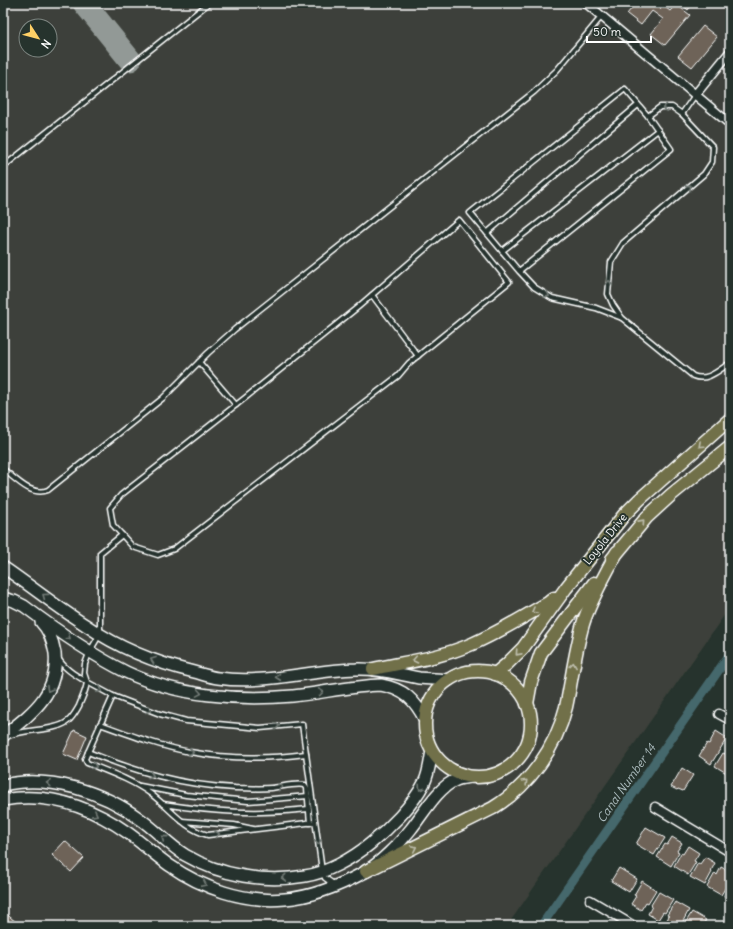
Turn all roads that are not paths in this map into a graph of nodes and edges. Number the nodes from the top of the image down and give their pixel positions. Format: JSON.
{"nodes":[{"id":1,"x":209,"y":3,"type":"edge"},
{"id":2,"x":586,"y":3,"type":"edge"},
{"id":3,"x":602,"y":16,"type":"junction"},
{"id":4,"x":730,"y":52,"type":"edge"},
{"id":5,"x":695,"y":95,"type":"junction"},
{"id":6,"x":638,"y":105,"type":"junction"},
{"id":7,"x":682,"y":114,"type":"junction"},
{"id":8,"x":648,"y":116,"type":"junction"},
{"id":9,"x":730,"y":124,"type":"edge"},
{"id":10,"x":658,"y":130,"type":"junction"},
{"id":11,"x":3,"y":166,"type":"edge"},
{"id":12,"x":487,"y":233,"type":"junction"},
{"id":13,"x":502,"y":251,"type":"junction"},
{"id":14,"x":519,"y":271,"type":"junction"},
{"id":15,"x":372,"y":295,"type":"junction"},
{"id":16,"x":622,"y":318,"type":"junction"},
{"id":17,"x":418,"y":356,"type":"junction"},
{"id":18,"x":199,"y":362,"type":"junction"},
{"id":19,"x":730,"y":362,"type":"edge"},
{"id":20,"x":236,"y":405,"type":"junction"},
{"id":21,"x":730,"y":419,"type":"edge"},
{"id":22,"x":730,"y":448,"type":"edge"},
{"id":23,"x":3,"y":469,"type":"edge"},
{"id":24,"x":122,"y":535,"type":"junction"},
{"id":25,"x":617,"y":552,"type":"junction"},
{"id":26,"x":3,"y":567,"type":"edge"},
{"id":27,"x":566,"y":588,"type":"junction"},
{"id":28,"x":3,"y":598,"type":"edge"},
{"id":29,"x":36,"y":615,"type":"junction"},
{"id":30,"x":100,"y":634,"type":"junction"},
{"id":31,"x":54,"y":649,"type":"junction"},
{"id":32,"x":90,"y":651,"type":"junction"},
{"id":33,"x":373,"y":669,"type":"junction"},
{"id":34,"x":495,"y":674,"type":"junction"},
{"id":35,"x":449,"y":680,"type":"junction"},
{"id":36,"x":87,"y":682,"type":"junction"},
{"id":37,"x":113,"y":696,"type":"junction"},
{"id":38,"x":527,"y":704,"type":"junction"},
{"id":39,"x":719,"y":714,"type":"dead end"},
{"id":40,"x":426,"y":720,"type":"junction"},
{"id":41,"x":730,"y":720,"type":"edge"},
{"id":42,"x":100,"y":724,"type":"junction"},
{"id":43,"x":3,"y":737,"type":"edge"},
{"id":44,"x":432,"y":751,"type":"junction"},
{"id":45,"x":88,"y":752,"type":"junction"},
{"id":46,"x":306,"y":754,"type":"junction"},
{"id":47,"x":471,"y":777,"type":"junction"},
{"id":48,"x":3,"y":785,"type":"edge"},
{"id":49,"x":138,"y":786,"type":"junction"},
{"id":50,"x":308,"y":796,"type":"junction"},
{"id":51,"x":3,"y":800,"type":"edge"},
{"id":52,"x":162,"y":804,"type":"junction"},
{"id":53,"x":654,"y":807,"type":"dead end"},
{"id":54,"x":309,"y":809,"type":"junction"},
{"id":55,"x":182,"y":821,"type":"junction"},
{"id":56,"x":313,"y":823,"type":"junction"},
{"id":57,"x":257,"y":830,"type":"junction"},
{"id":58,"x":730,"y":852,"type":"edge"},
{"id":59,"x":322,"y":871,"type":"junction"},
{"id":60,"x":366,"y":871,"type":"junction"},
{"id":61,"x":336,"y":885,"type":"junction"},
{"id":62,"x":590,"y":900,"type":"dead end"},
{"id":63,"x":634,"y":926,"type":"edge"}],
"edges":[{"from":1,"to":11,"type":"lane"},
{"from":2,"to":3,"type":"street"},
{"from":3,"to":5,"type":"street"},
{"from":3,"to":18,"type":"lane"},
{"from":4,"to":5,"type":"street"},
{"from":5,"to":7,"type":"lane"},
{"from":5,"to":9,"type":"street"},
{"from":6,"to":8,"type":"lane"},
{"from":6,"to":12,"type":"lane"},
{"from":6,"to":12,"type":"lane"},
{"from":7,"to":8,"type":"lane","one_way":true},
{"from":16,"to":7,"type":"lane","one_way":true},
{"from":8,"to":10,"type":"lane"},
{"from":10,"to":13,"type":"lane"},
{"from":10,"to":14,"type":"lane"},
{"from":12,"to":13,"type":"lane"},
{"from":13,"to":14,"type":"lane"},
{"from":14,"to":16,"type":"lane","one_way":true},
{"from":15,"to":17,"type":"lane"},
{"from":15,"to":17,"type":"lane"},
{"from":15,"to":20,"type":"lane"},
{"from":16,"to":19,"type":"lane"},
{"from":17,"to":24,"type":"lane"},
{"from":18,"to":20,"type":"lane"},
{"from":18,"to":23,"type":"lane"},
{"from":20,"to":24,"type":"lane"},
{"from":21,"to":27,"type":"main road","name":"Loyola Drive","one_way":true},
{"from":25,"to":22,"type":"main road","name":"Loyola Drive","one_way":true},
{"from":24,"to":30,"type":"lane"},
{"from":25,"to":38,"type":"main road","name":"Loyola Drive"},
{"from":60,"to":25,"type":"main road","one_way":true},
{"from":30,"to":26,"type":"main road","one_way":true},
{"from":27,"to":33,"type":"main road","one_way":true},
{"from":27,"to":34,"type":"main road","name":"Loyola Drive","one_way":true},
{"from":28,"to":29,"type":"main road"},
{"from":29,"to":31,"type":"main road"},
{"from":29,"to":32,"type":"main road","one_way":true},
{"from":30,"to":32,"type":"lane"},
{"from":33,"to":30,"type":"main road","one_way":true},
{"from":31,"to":36,"type":"lane"},
{"from":31,"to":43,"type":"main road","one_way":true},
{"from":32,"to":36,"type":"lane"},
{"from":32,"to":40,"type":"main road","one_way":true},
{"from":33,"to":35,"type":"main road"},
{"from":34,"to":35,"type":"main road"},
{"from":34,"to":38,"type":"main road"},
{"from":35,"to":40,"type":"main road"},
{"from":36,"to":37,"type":"lane","one_way":true},
{"from":36,"to":43,"type":"lane"},
{"from":37,"to":42,"type":"lane"},
{"from":37,"to":46,"type":"lane","one_way":true},
{"from":38,"to":47,"type":"main road"},
{"from":39,"to":41,"type":"street"},
{"from":40,"to":44,"type":"main road"},
{"from":42,"to":45,"type":"lane"},
{"from":42,"to":46,"type":"lane","one_way":true},
{"from":44,"to":47,"type":"main road"},
{"from":44,"to":59,"type":"main road","one_way":true},
{"from":45,"to":49,"type":"lane","one_way":true},
{"from":45,"to":50,"type":"lane","one_way":true},
{"from":46,"to":56,"type":"lane"},
{"from":47,"to":60,"type":"main road"},
{"from":59,"to":48,"type":"main road","one_way":true},
{"from":49,"to":50,"type":"lane"},
{"from":49,"to":52,"type":"lane"},
{"from":50,"to":54,"type":"lane"},
{"from":51,"to":61,"type":"main road","one_way":true},
{"from":52,"to":54,"type":"lane"},
{"from":52,"to":55,"type":"lane"},
{"from":53,"to":58,"type":"street"},
{"from":54,"to":56,"type":"lane"},
{"from":55,"to":57,"type":"lane"},
{"from":55,"to":57,"type":"lane","one_way":true},
{"from":56,"to":57,"type":"lane"},
{"from":56,"to":59,"type":"lane","one_way":true},
{"from":59,"to":61,"type":"lane"},
{"from":60,"to":61,"type":"main road"},
{"from":62,"to":63,"type":"street"}]}
